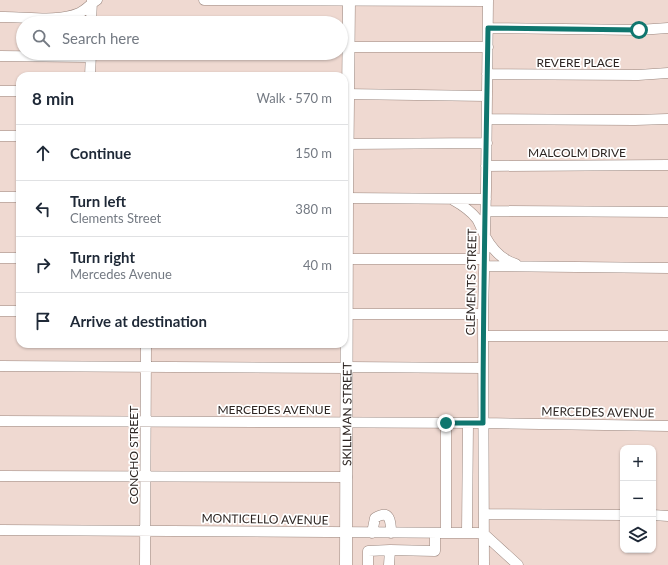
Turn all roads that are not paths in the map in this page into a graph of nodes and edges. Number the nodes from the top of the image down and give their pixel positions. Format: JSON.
{"nodes":[{"id":1,"x":204,"y":0,"type":"edge"},
{"id":2,"x":349,"y":0,"type":"edge"},
{"id":3,"x":488,"y":0,"type":"edge"},
{"id":4,"x":93,"y":1,"type":"edge"},
{"id":5,"x":59,"y":16,"type":"edge"},
{"id":6,"x":92,"y":16,"type":"edge"},
{"id":7,"x":348,"y":16,"type":"edge"},
{"id":8,"x":0,"y":18,"type":"edge"},
{"id":9,"x":16,"y":18,"type":"edge"},
{"id":10,"x":488,"y":28,"type":"junction"},
{"id":11,"x":668,"y":28,"type":"edge"},
{"id":12,"x":348,"y":47,"type":"edge"},
{"id":13,"x":488,"y":47,"type":"junction"},
{"id":14,"x":0,"y":56,"type":"edge"},
{"id":15,"x":16,"y":56,"type":"edge"},
{"id":16,"x":91,"y":60,"type":"edge"},
{"id":17,"x":345,"y":60,"type":"edge"},
{"id":18,"x":90,"y":72,"type":"edge"},
{"id":19,"x":346,"y":72,"type":"edge"},
{"id":20,"x":668,"y":72,"type":"edge"},
{"id":21,"x":487,"y":74,"type":"junction"},
{"id":22,"x":0,"y":91,"type":"edge"},
{"id":23,"x":16,"y":91,"type":"edge"},
{"id":24,"x":348,"y":94,"type":"edge"},
{"id":25,"x":487,"y":96,"type":"junction"},
{"id":26,"x":487,"y":119,"type":"junction"},
{"id":27,"x":668,"y":119,"type":"edge"},
{"id":28,"x":0,"y":136,"type":"edge"},
{"id":29,"x":16,"y":136,"type":"edge"},
{"id":30,"x":348,"y":140,"type":"edge"},
{"id":31,"x":487,"y":143,"type":"junction"},
{"id":32,"x":668,"y":165,"type":"edge"},
{"id":33,"x":486,"y":166,"type":"junction"},
{"id":34,"x":0,"y":197,"type":"edge"},
{"id":35,"x":16,"y":197,"type":"edge"},
{"id":36,"x":348,"y":198,"type":"edge"},
{"id":37,"x":451,"y":199,"type":"junction"},
{"id":38,"x":486,"y":199,"type":"junction"},
{"id":39,"x":486,"y":211,"type":"junction"},
{"id":40,"x":668,"y":212,"type":"edge"},
{"id":41,"x":485,"y":236,"type":"junction"},
{"id":42,"x":0,"y":258,"type":"edge"},
{"id":43,"x":16,"y":258,"type":"edge"},
{"id":44,"x":348,"y":259,"type":"edge"},
{"id":45,"x":484,"y":263,"type":"junction"},
{"id":46,"x":522,"y":266,"type":"junction"},
{"id":47,"x":668,"y":268,"type":"edge"},
{"id":48,"x":0,"y":311,"type":"edge"},
{"id":49,"x":16,"y":311,"type":"edge"},
{"id":50,"x":348,"y":314,"type":"edge"},
{"id":51,"x":483,"y":314,"type":"junction"},
{"id":52,"x":483,"y":336,"type":"junction"},
{"id":53,"x":668,"y":336,"type":"edge"},
{"id":54,"x":146,"y":348,"type":"edge"},
{"id":55,"x":346,"y":348,"type":"edge"},
{"id":56,"x":0,"y":366,"type":"edge"},
{"id":57,"x":146,"y":368,"type":"junction"},
{"id":58,"x":347,"y":368,"type":"junction"},
{"id":59,"x":483,"y":368,"type":"junction"},
{"id":60,"x":0,"y":422,"type":"edge"},
{"id":61,"x":146,"y":422,"type":"junction"},
{"id":62,"x":347,"y":422,"type":"junction"},
{"id":63,"x":446,"y":423,"type":"junction"},
{"id":64,"x":468,"y":423,"type":"junction"},
{"id":65,"x":483,"y":423,"type":"junction"},
{"id":66,"x":668,"y":426,"type":"edge"},
{"id":67,"x":0,"y":476,"type":"edge"},
{"id":68,"x":146,"y":477,"type":"junction"},
{"id":69,"x":347,"y":477,"type":"junction"},
{"id":70,"x":484,"y":514,"type":"junction"},
{"id":71,"x":620,"y":515,"type":"edge"},
{"id":72,"x":656,"y":515,"type":"edge"},
{"id":73,"x":668,"y":516,"type":"edge"},
{"id":74,"x":0,"y":530,"type":"edge"},
{"id":75,"x":146,"y":531,"type":"junction"},
{"id":76,"x":346,"y":532,"type":"junction"},
{"id":77,"x":372,"y":533,"type":"junction"},
{"id":78,"x":391,"y":533,"type":"junction"},
{"id":79,"x":440,"y":533,"type":"junction"},
{"id":80,"x":467,"y":533,"type":"junction"},
{"id":81,"x":484,"y":534,"type":"junction"},
{"id":82,"x":390,"y":550,"type":"junction"},
{"id":83,"x":146,"y":565,"type":"edge"},
{"id":84,"x":346,"y":565,"type":"edge"},
{"id":85,"x":368,"y":565,"type":"edge"},
{"id":86,"x":389,"y":565,"type":"edge"},
{"id":87,"x":484,"y":565,"type":"edge"},
{"id":88,"x":518,"y":565,"type":"edge"}],
"edges":[{"from":1,"to":2,"type":"street"},
{"from":2,"to":3,"type":"street"},
{"from":2,"to":7,"type":"main road","name":"SKILLMAN STREET"},
{"from":3,"to":10,"type":"street","name":"CLEMENTS STREET"},
{"from":4,"to":5,"type":"street"},
{"from":4,"to":6,"type":"street"},
{"from":8,"to":9,"type":"street"},
{"from":10,"to":11,"type":"street"},
{"from":10,"to":13,"type":"street","name":"CLEMENTS STREET"},
{"from":12,"to":13,"type":"street"},
{"from":13,"to":21,"type":"street","name":"CLEMENTS STREET"},
{"from":14,"to":15,"type":"street"},
{"from":16,"to":18,"type":"street"},
{"from":17,"to":19,"type":"main road","name":"SKILLMAN STREET"},
{"from":20,"to":21,"type":"street","name":"REVERE PLACE"},
{"from":21,"to":25,"type":"street","name":"CLEMENTS STREET"},
{"from":22,"to":23,"type":"street"},
{"from":24,"to":25,"type":"street"},
{"from":25,"to":26,"type":"street","name":"CLEMENTS STREET"},
{"from":26,"to":27,"type":"street"},
{"from":26,"to":31,"type":"street","name":"CLEMENTS STREET"},
{"from":28,"to":29,"type":"street"},
{"from":30,"to":31,"type":"street"},
{"from":31,"to":33,"type":"street","name":"CLEMENTS STREET"},
{"from":32,"to":33,"type":"street","name":"MALCOLM DRIVE"},
{"from":33,"to":38,"type":"street","name":"CLEMENTS STREET"},
{"from":34,"to":35,"type":"street"},
{"from":36,"to":37,"type":"street"},
{"from":37,"to":38,"type":"street"},
{"from":37,"to":41,"type":"street"},
{"from":38,"to":39,"type":"street","name":"CLEMENTS STREET"},
{"from":39,"to":40,"type":"street"},
{"from":39,"to":41,"type":"street","name":"CLEMENTS STREET"},
{"from":41,"to":45,"type":"street","name":"CLEMENTS STREET"},
{"from":41,"to":46,"type":"street"},
{"from":42,"to":43,"type":"street"},
{"from":44,"to":45,"type":"street"},
{"from":45,"to":46,"type":"street"},
{"from":45,"to":51,"type":"street","name":"CLEMENTS STREET"},
{"from":46,"to":47,"type":"street"},
{"from":48,"to":49,"type":"street"},
{"from":50,"to":51,"type":"street"},
{"from":51,"to":52,"type":"street","name":"CLEMENTS STREET"},
{"from":52,"to":53,"type":"street"},
{"from":52,"to":59,"type":"street","name":"CLEMENTS STREET"},
{"from":54,"to":57,"type":"street","name":"CONCHO STREET"},
{"from":55,"to":58,"type":"main road","name":"SKILLMAN STREET"},
{"from":56,"to":57,"type":"street"},
{"from":57,"to":58,"type":"street"},
{"from":57,"to":61,"type":"street","name":"CONCHO STREET"},
{"from":58,"to":59,"type":"street"},
{"from":58,"to":62,"type":"main road","name":"SKILLMAN STREET"},
{"from":59,"to":65,"type":"street","name":"CLEMENTS STREET"},
{"from":60,"to":61,"type":"street","name":"MERCEDES AVENUE"},
{"from":61,"to":62,"type":"street","name":"MERCEDES AVENUE"},
{"from":61,"to":68,"type":"street","name":"CONCHO STREET"},
{"from":62,"to":63,"type":"street","name":"MERCEDES AVENUE"},
{"from":62,"to":69,"type":"main road","name":"SKILLMAN STREET"},
{"from":63,"to":64,"type":"street","name":"MERCEDES AVENUE"},
{"from":63,"to":79,"type":"street"},
{"from":64,"to":65,"type":"street","name":"MERCEDES AVENUE"},
{"from":64,"to":80,"type":"street"},
{"from":65,"to":66,"type":"street","name":"MERCEDES AVENUE"},
{"from":65,"to":70,"type":"street","name":"CLEMENTS STREET"},
{"from":67,"to":68,"type":"street"},
{"from":68,"to":69,"type":"street"},
{"from":68,"to":75,"type":"street","name":"CONCHO STREET"},
{"from":69,"to":76,"type":"main road","name":"SKILLMAN STREET"},
{"from":70,"to":71,"type":"street"},
{"from":70,"to":81,"type":"street","name":"CLEMENTS STREET"},
{"from":72,"to":73,"type":"street"},
{"from":74,"to":75,"type":"street","name":"MONTICELLO AVENUE"},
{"from":75,"to":76,"type":"street","name":"MONTICELLO AVENUE"},
{"from":75,"to":83,"type":"street","name":"CONCHO STREET"},
{"from":76,"to":77,"type":"street","name":"MONTICELLO AVENUE"},
{"from":76,"to":84,"type":"main road","name":"SKILLMAN STREET"},
{"from":77,"to":78,"type":"street","name":"MONTICELLO AVENUE"},
{"from":77,"to":78,"type":"street"},
{"from":78,"to":79,"type":"street","name":"MONTICELLO AVENUE"},
{"from":79,"to":80,"type":"street","name":"MONTICELLO AVENUE"},
{"from":79,"to":82,"type":"street"},
{"from":80,"to":81,"type":"street","name":"MONTICELLO AVENUE"},
{"from":81,"to":87,"type":"street","name":"CLEMENTS STREET"},
{"from":81,"to":88,"type":"street"},
{"from":82,"to":85,"type":"street"},
{"from":82,"to":86,"type":"street"}]}
